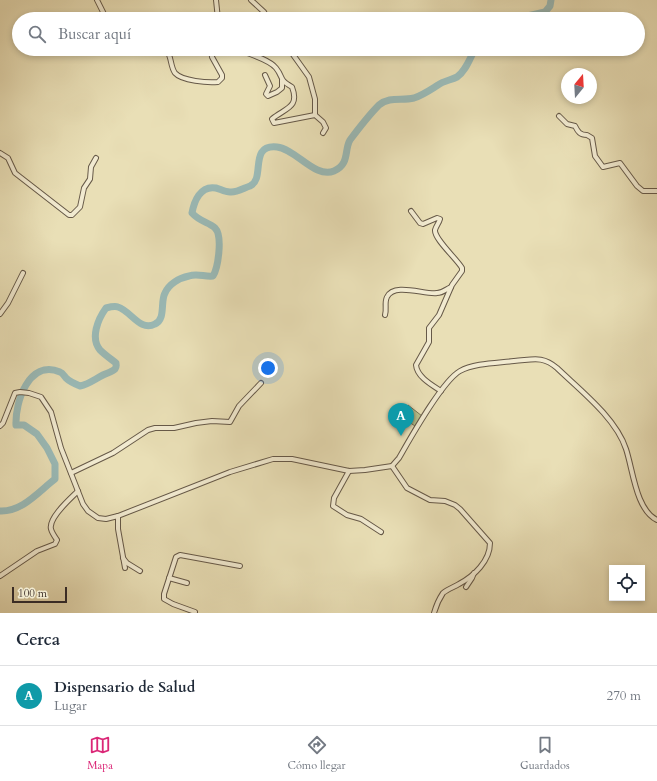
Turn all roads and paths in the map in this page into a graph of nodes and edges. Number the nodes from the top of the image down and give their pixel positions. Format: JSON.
{"nodes":[{"id":1,"x":97,"y":0,"type":"edge"},
{"id":2,"x":216,"y":0,"type":"edge"},
{"id":3,"x":251,"y":0,"type":"edge"},
{"id":4,"x":103,"y":12,"type":"edge"},
{"id":5,"x":217,"y":12,"type":"edge"},
{"id":6,"x":264,"y":12,"type":"edge"},
{"id":7,"x":170,"y":56,"type":"edge"},
{"id":8,"x":212,"y":56,"type":"edge"},
{"id":9,"x":252,"y":56,"type":"edge"},
{"id":10,"x":294,"y":56,"type":"edge"},
{"id":11,"x":265,"y":75,"type":"dead end"},
{"id":12,"x":282,"y":80,"type":"junction"},
{"id":13,"x":315,"y":114,"type":"junction"},
{"id":14,"x":559,"y":116,"type":"dead end"},
{"id":15,"x":323,"y":133,"type":"dead end"},
{"id":16,"x":0,"y":153,"type":"edge"},
{"id":17,"x":96,"y":158,"type":"dead end"},
{"id":18,"x":657,"y":191,"type":"edge"},
{"id":19,"x":410,"y":211,"type":"dead end"},
{"id":20,"x":23,"y":273,"type":"dead end"},
{"id":21,"x":451,"y":286,"type":"junction"},
{"id":22,"x":0,"y":314,"type":"edge"},
{"id":23,"x":385,"y":315,"type":"dead end"},
{"id":24,"x":261,"y":383,"type":"dead end"},
{"id":25,"x":441,"y":391,"type":"junction"},
{"id":26,"x":0,"y":426,"type":"edge"},
{"id":27,"x":392,"y":466,"type":"junction"},
{"id":28,"x":349,"y":471,"type":"junction"},
{"id":29,"x":72,"y":473,"type":"junction"},
{"id":30,"x":78,"y":491,"type":"junction"},
{"id":31,"x":118,"y":516,"type":"junction"},
{"id":32,"x":657,"y":520,"type":"edge"},
{"id":33,"x":381,"y":532,"type":"dead end"},
{"id":34,"x":123,"y":558,"type":"junction"},
{"id":35,"x":240,"y":566,"type":"dead end"},
{"id":36,"x":125,"y":568,"type":"dead end"},
{"id":37,"x":140,"y":571,"type":"dead end"},
{"id":38,"x":474,"y":573,"type":"junction"},
{"id":39,"x":0,"y":576,"type":"edge"},
{"id":40,"x":169,"y":578,"type":"junction"},
{"id":41,"x":187,"y":583,"type":"dead end"},
{"id":42,"x":466,"y":587,"type":"dead end"},
{"id":43,"x":195,"y":612,"type":"edge"},
{"id":44,"x":434,"y":613,"type":"edge"}],
"edges":[{"from":1,"to":4,"type":"street"},
{"from":2,"to":5,"type":"street"},
{"from":3,"to":6,"type":"street"},
{"from":7,"to":8,"type":"street"},
{"from":9,"to":12,"type":"street"},
{"from":10,"to":13,"type":"street"},
{"from":11,"to":12,"type":"street"},
{"from":12,"to":13,"type":"street"},
{"from":13,"to":15,"type":"street"},
{"from":14,"to":18,"type":"street"},
{"from":16,"to":17,"type":"street"},
{"from":19,"to":21,"type":"street"},
{"from":20,"to":22,"type":"street"},
{"from":21,"to":23,"type":"street"},
{"from":21,"to":25,"type":"street"},
{"from":24,"to":29,"type":"street"},
{"from":25,"to":27,"type":"street"},
{"from":25,"to":32,"type":"street"},
{"from":26,"to":29,"type":"street"},
{"from":27,"to":28,"type":"street"},
{"from":27,"to":38,"type":"street"},
{"from":28,"to":31,"type":"street"},
{"from":28,"to":33,"type":"street"},
{"from":29,"to":30,"type":"street"},
{"from":30,"to":31,"type":"street"},
{"from":30,"to":39,"type":"street"},
{"from":31,"to":34,"type":"street"},
{"from":34,"to":36,"type":"street"},
{"from":34,"to":37,"type":"street"},
{"from":35,"to":40,"type":"street"},
{"from":38,"to":42,"type":"street"},
{"from":38,"to":44,"type":"street"},
{"from":40,"to":41,"type":"street"},
{"from":40,"to":43,"type":"street"}]}
